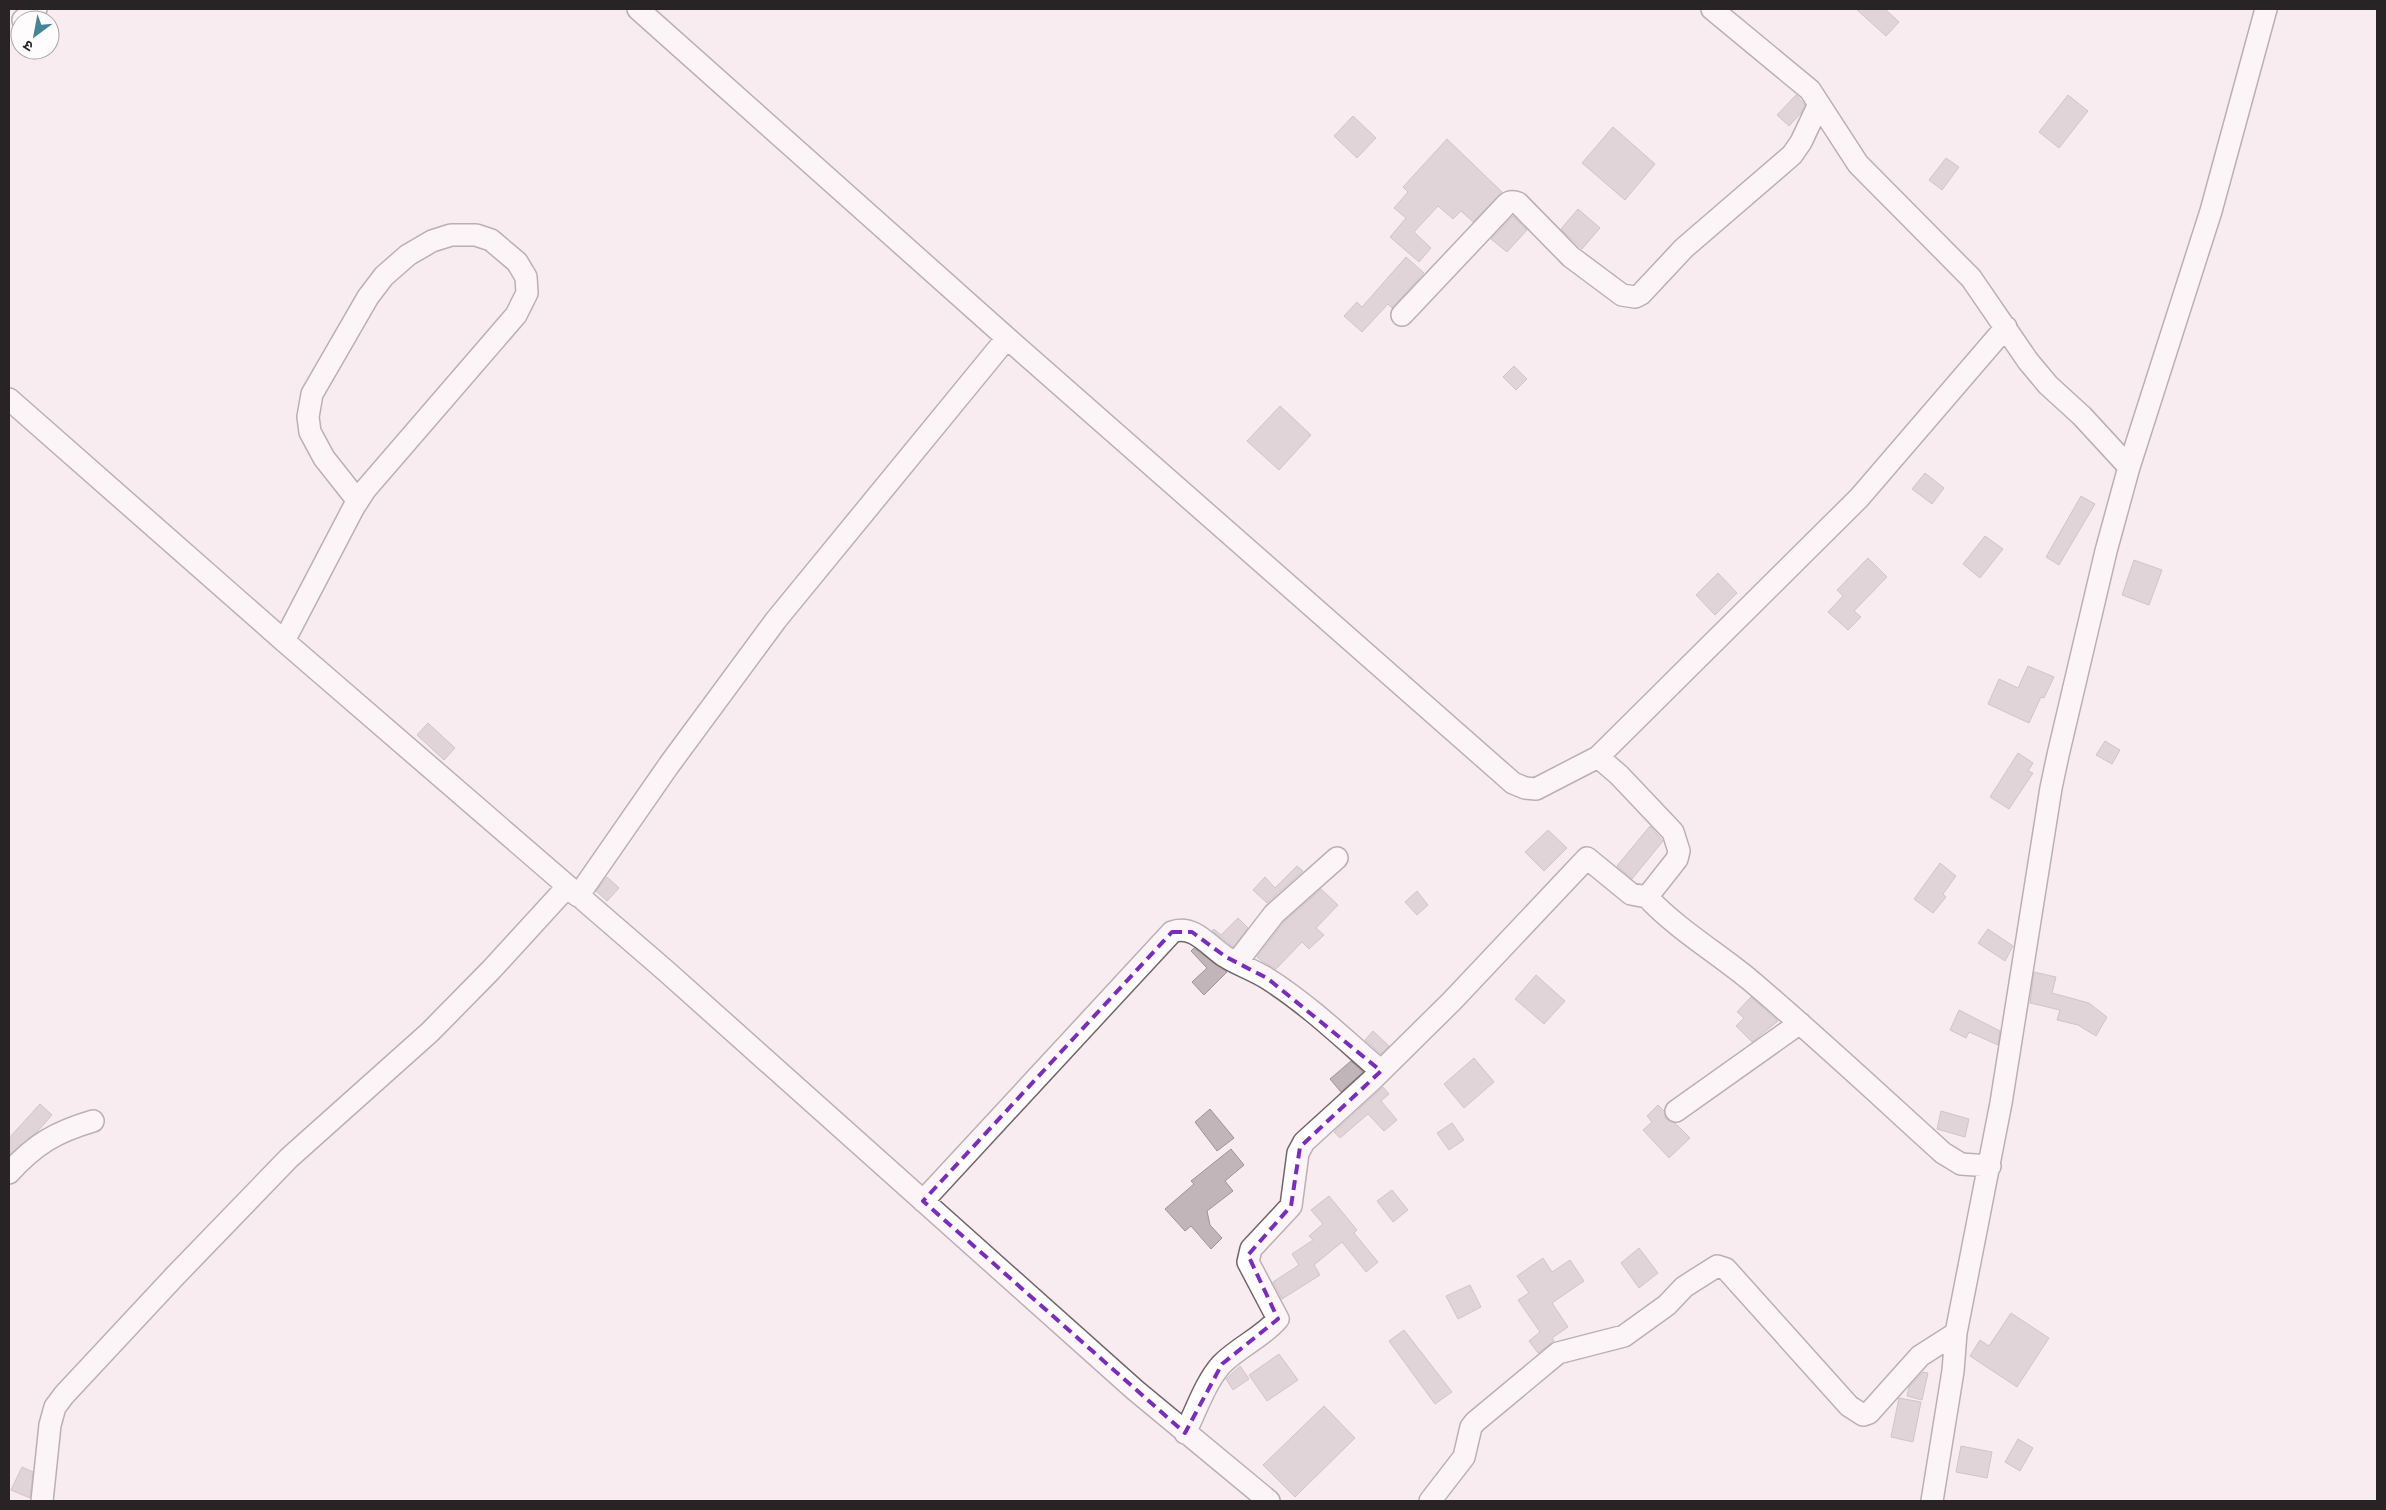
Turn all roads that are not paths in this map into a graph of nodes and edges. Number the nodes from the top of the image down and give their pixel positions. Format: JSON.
{"nodes":[{"id":1,"x":638,"y":9,"type":"edge"},
{"id":2,"x":1712,"y":9,"type":"edge"},
{"id":3,"x":2266,"y":9,"type":"edge"},
{"id":4,"x":1819,"y":104,"type":"junction"},
{"id":5,"x":1402,"y":315,"type":"dead end"},
{"id":6,"x":2006,"y":328,"type":"junction"},
{"id":7,"x":1007,"y":338,"type":"junction"},
{"id":8,"x":9,"y":399,"type":"edge"},
{"id":9,"x":2129,"y":467,"type":"junction"},
{"id":10,"x":358,"y":501,"type":"junction"},
{"id":11,"x":284,"y":642,"type":"junction"},
{"id":12,"x":1598,"y":758,"type":"junction"},
{"id":13,"x":1337,"y":858,"type":"dead end"},
{"id":14,"x":567,"y":893,"type":"junction"},
{"id":15,"x":1646,"y":897,"type":"junction"},
{"id":16,"x":1236,"y":962,"type":"junction"},
{"id":17,"x":1800,"y":1023,"type":"junction"},
{"id":18,"x":1381,"y":1071,"type":"junction"},
{"id":19,"x":1676,"y":1111,"type":"dead end"},
{"id":20,"x":93,"y":1121,"type":"dead end"},
{"id":21,"x":1990,"y":1166,"type":"junction"},
{"id":22,"x":9,"y":1173,"type":"edge"},
{"id":23,"x":923,"y":1201,"type":"junction"},
{"id":24,"x":1956,"y":1333,"type":"junction"},
{"id":25,"x":1185,"y":1433,"type":"junction"},
{"id":26,"x":42,"y":1501,"type":"edge"},
{"id":27,"x":1269,"y":1501,"type":"edge"},
{"id":28,"x":1430,"y":1501,"type":"edge"},
{"id":29,"x":1932,"y":1501,"type":"edge"}],
"edges":[{"from":1,"to":7,"type":"street"},
{"from":2,"to":4,"type":"street"},
{"from":3,"to":9,"type":"street"},
{"from":4,"to":5,"type":"street"},
{"from":4,"to":6,"type":"street"},
{"from":6,"to":9,"type":"street"},
{"from":6,"to":12,"type":"street"},
{"from":7,"to":12,"type":"street"},
{"from":7,"to":14,"type":"street"},
{"from":8,"to":11,"type":"street"},
{"from":9,"to":21,"type":"street"},
{"from":10,"to":10,"type":"street"},
{"from":10,"to":11,"type":"street"},
{"from":11,"to":14,"type":"street"},
{"from":12,"to":15,"type":"street"},
{"from":13,"to":16,"type":"street"},
{"from":14,"to":23,"type":"street"},
{"from":14,"to":26,"type":"street"},
{"from":15,"to":17,"type":"street"},
{"from":15,"to":18,"type":"street"},
{"from":16,"to":18,"type":"street"},
{"from":16,"to":23,"type":"street"},
{"from":17,"to":19,"type":"street"},
{"from":17,"to":21,"type":"street"},
{"from":18,"to":25,"type":"street"},
{"from":20,"to":22,"type":"street"},
{"from":21,"to":24,"type":"street"},
{"from":23,"to":25,"type":"street"},
{"from":24,"to":28,"type":"street"},
{"from":24,"to":29,"type":"street"},
{"from":25,"to":27,"type":"street"}]}
